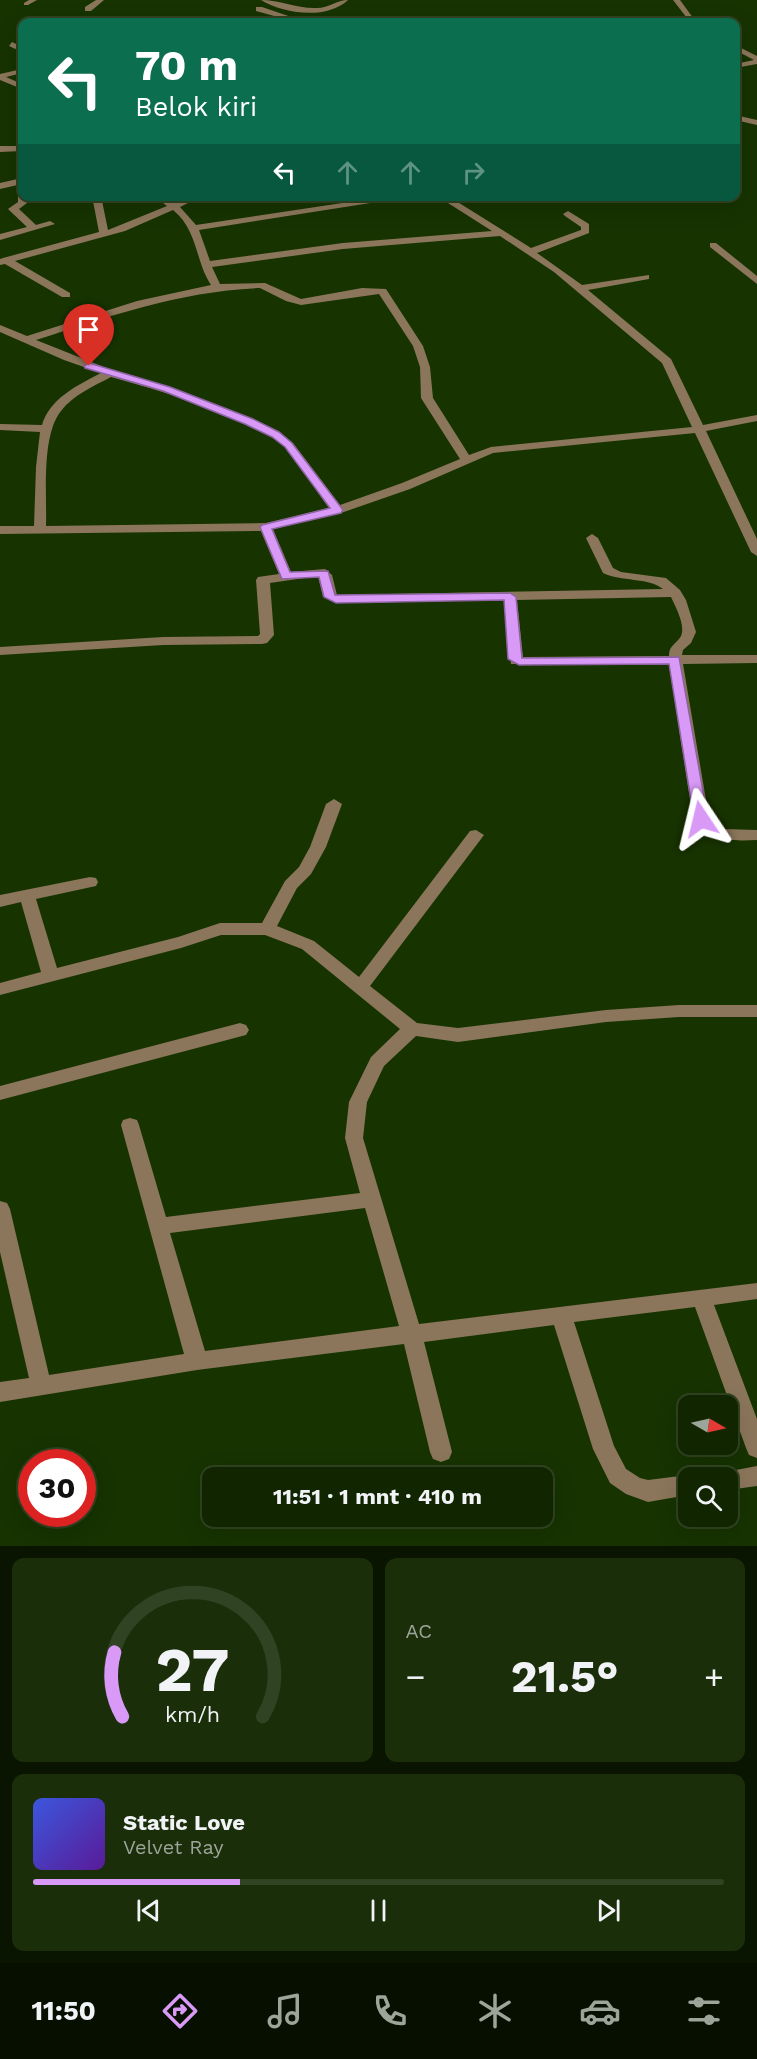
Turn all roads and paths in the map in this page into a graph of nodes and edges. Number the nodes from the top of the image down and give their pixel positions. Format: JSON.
{"nodes":[{"id":1,"x":34,"y":0,"type":"edge"},
{"id":2,"x":101,"y":0,"type":"edge"},
{"id":3,"x":264,"y":0,"type":"edge"},
{"id":4,"x":317,"y":0,"type":"edge"},
{"id":5,"x":345,"y":0,"type":"edge"},
{"id":6,"x":676,"y":0,"type":"edge"},
{"id":7,"x":26,"y":4,"type":"dead end"},
{"id":8,"x":276,"y":4,"type":"junction"},
{"id":9,"x":339,"y":6,"type":"junction"},
{"id":10,"x":88,"y":9,"type":"dead end"},
{"id":11,"x":289,"y":18,"type":"edge"},
{"id":12,"x":690,"y":18,"type":"edge"},
{"id":13,"x":12,"y":44,"type":"dead end"},
{"id":14,"x":18,"y":48,"type":"edge"},
{"id":15,"x":740,"y":49,"type":"edge"},
{"id":16,"x":757,"y":61,"type":"edge"},
{"id":17,"x":740,"y":65,"type":"edge"},
{"id":18,"x":18,"y":73,"type":"edge"},
{"id":19,"x":0,"y":77,"type":"edge"},
{"id":20,"x":18,"y":85,"type":"edge"},
{"id":21,"x":740,"y":118,"type":"edge"},
{"id":22,"x":757,"y":123,"type":"edge"},
{"id":23,"x":0,"y":148,"type":"edge"},
{"id":24,"x":18,"y":149,"type":"edge"},
{"id":25,"x":18,"y":181,"type":"edge"},
{"id":26,"x":0,"y":186,"type":"edge"},
{"id":27,"x":22,"y":201,"type":"edge"},
{"id":28,"x":97,"y":201,"type":"edge"},
{"id":29,"x":166,"y":201,"type":"edge"},
{"id":30,"x":186,"y":201,"type":"edge"},
{"id":31,"x":377,"y":201,"type":"edge"},
{"id":32,"x":449,"y":201,"type":"edge"},
{"id":33,"x":175,"y":206,"type":"junction"},
{"id":34,"x":568,"y":214,"type":"dead end"},
{"id":35,"x":50,"y":224,"type":"dead end"},
{"id":36,"x":34,"y":228,"type":"junction"},
{"id":37,"x":194,"y":228,"type":"junction"},
{"id":38,"x":502,"y":233,"type":"junction"},
{"id":39,"x":104,"y":234,"type":"junction"},
{"id":40,"x":14,"y":243,"type":"edge"},
{"id":41,"x":713,"y":245,"type":"dead end"},
{"id":42,"x":530,"y":252,"type":"junction"},
{"id":43,"x":3,"y":261,"type":"edge"},
{"id":44,"x":205,"y":265,"type":"junction"},
{"id":45,"x":646,"y":278,"type":"dead end"},
{"id":46,"x":757,"y":281,"type":"edge"},
{"id":47,"x":217,"y":287,"type":"junction"},
{"id":48,"x":579,"y":289,"type":"junction"},
{"id":49,"x":66,"y":295,"type":"dead end"},
{"id":50,"x":0,"y":328,"type":"edge"},
{"id":51,"x":25,"y":340,"type":"junction"},
{"id":52,"x":110,"y":373,"type":"junction"},
{"id":53,"x":757,"y":418,"type":"edge"},
{"id":54,"x":0,"y":427,"type":"edge"},
{"id":55,"x":45,"y":429,"type":"junction"},
{"id":56,"x":702,"y":429,"type":"junction"},
{"id":57,"x":467,"y":461,"type":"junction"},
{"id":58,"x":337,"y":510,"type":"junction"},
{"id":59,"x":266,"y":527,"type":"junction"},
{"id":60,"x":40,"y":529,"type":"junction"},
{"id":61,"x":0,"y":530,"type":"edge"},
{"id":62,"x":592,"y":538,"type":"dead end"},
{"id":63,"x":757,"y":552,"type":"edge"},
{"id":64,"x":286,"y":576,"type":"junction"},
{"id":65,"x":675,"y":593,"type":"junction"},
{"id":66,"x":510,"y":597,"type":"junction"},
{"id":67,"x":0,"y":651,"type":"edge"},
{"id":68,"x":757,"y":658,"type":"edge"},
{"id":69,"x":675,"y":660,"type":"junction"},
{"id":70,"x":334,"y":804,"type":"dead end"},
{"id":71,"x":476,"y":835,"type":"dead end"},
{"id":72,"x":757,"y":835,"type":"edge"},
{"id":73,"x":90,"y":882,"type":"dead end"},
{"id":74,"x":27,"y":896,"type":"junction"},
{"id":75,"x":0,"y":901,"type":"edge"},
{"id":76,"x":267,"y":929,"type":"junction"},
{"id":77,"x":51,"y":977,"type":"junction"},
{"id":78,"x":360,"y":987,"type":"junction"},
{"id":79,"x":0,"y":989,"type":"edge"},
{"id":80,"x":757,"y":1011,"type":"edge"},
{"id":81,"x":412,"y":1029,"type":"junction"},
{"id":82,"x":240,"y":1030,"type":"dead end"},
{"id":83,"x":0,"y":1093,"type":"edge"},
{"id":84,"x":130,"y":1125,"type":"dead end"},
{"id":85,"x":372,"y":1199,"type":"junction"},
{"id":86,"x":0,"y":1209,"type":"edge"},
{"id":87,"x":160,"y":1226,"type":"junction"},
{"id":88,"x":754,"y":1291,"type":"dead end"},
{"id":89,"x":702,"y":1299,"type":"junction"},
{"id":90,"x":562,"y":1316,"type":"junction"},
{"id":91,"x":412,"y":1334,"type":"junction"},
{"id":92,"x":197,"y":1361,"type":"junction"},
{"id":93,"x":41,"y":1386,"type":"junction"},
{"id":94,"x":0,"y":1392,"type":"edge"},
{"id":95,"x":757,"y":1448,"type":"edge"},
{"id":96,"x":441,"y":1452,"type":"dead end"},
{"id":97,"x":757,"y":1476,"type":"edge"},
{"id":98,"x":738,"y":1479,"type":"edge"},
{"id":99,"x":678,"y":1486,"type":"edge"}],
"edges":[{"from":1,"to":7,"type":"street"},
{"from":2,"to":10,"type":"street"},
{"from":3,"to":8,"type":"street"},
{"from":4,"to":9,"type":"street"},
{"from":5,"to":9,"type":"street"},
{"from":6,"to":12,"type":"street"},
{"from":8,"to":9,"type":"street"},
{"from":8,"to":11,"type":"street"},
{"from":13,"to":14,"type":"street"},
{"from":15,"to":16,"type":"street"},
{"from":16,"to":17,"type":"street"},
{"from":18,"to":19,"type":"street"},
{"from":19,"to":20,"type":"street"},
{"from":21,"to":22,"type":"street"},
{"from":23,"to":24,"type":"street"},
{"from":25,"to":26,"type":"street"},
{"from":27,"to":36,"type":"street"},
{"from":28,"to":39,"type":"street"},
{"from":29,"to":33,"type":"street"},
{"from":30,"to":33,"type":"street"},
{"from":31,"to":37,"type":"street"},
{"from":32,"to":38,"type":"street"},
{"from":33,"to":37,"type":"street"},
{"from":33,"to":39,"type":"street"},
{"from":34,"to":42,"type":"street"},
{"from":35,"to":36,"type":"street"},
{"from":36,"to":40,"type":"street"},
{"from":37,"to":44,"type":"street"},
{"from":38,"to":42,"type":"street"},
{"from":38,"to":44,"type":"street"},
{"from":39,"to":40,"type":"street"},
{"from":40,"to":43,"type":"street"},
{"from":41,"to":46,"type":"street"},
{"from":42,"to":48,"type":"street"},
{"from":43,"to":49,"type":"street"},
{"from":44,"to":47,"type":"street"},
{"from":45,"to":48,"type":"street"},
{"from":47,"to":51,"type":"street"},
{"from":47,"to":57,"type":"street"},
{"from":48,"to":56,"type":"street"},
{"from":50,"to":51,"type":"street"},
{"from":51,"to":52,"type":"street"},
{"from":52,"to":55,"type":"street"},
{"from":52,"to":58,"type":"street"},
{"from":53,"to":56,"type":"street"},
{"from":54,"to":55,"type":"street"},
{"from":55,"to":60,"type":"street"},
{"from":56,"to":57,"type":"street"},
{"from":56,"to":63,"type":"street"},
{"from":57,"to":58,"type":"street"},
{"from":58,"to":59,"type":"street"},
{"from":59,"to":60,"type":"street"},
{"from":59,"to":64,"type":"street"},
{"from":60,"to":61,"type":"street"},
{"from":62,"to":65,"type":"street"},
{"from":64,"to":66,"type":"street"},
{"from":64,"to":67,"type":"street"},
{"from":65,"to":66,"type":"street"},
{"from":65,"to":69,"type":"street"},
{"from":66,"to":69,"type":"street"},
{"from":68,"to":69,"type":"street"},
{"from":69,"to":72,"type":"street"},
{"from":70,"to":76,"type":"street"},
{"from":71,"to":78,"type":"street"},
{"from":73,"to":74,"type":"street"},
{"from":74,"to":75,"type":"street"},
{"from":74,"to":77,"type":"street"},
{"from":76,"to":77,"type":"street"},
{"from":76,"to":78,"type":"street"},
{"from":77,"to":79,"type":"street"},
{"from":78,"to":81,"type":"street"},
{"from":80,"to":81,"type":"street"},
{"from":81,"to":85,"type":"street"},
{"from":82,"to":83,"type":"street"},
{"from":84,"to":87,"type":"street"},
{"from":85,"to":87,"type":"street"},
{"from":85,"to":91,"type":"street"},
{"from":86,"to":93,"type":"street"},
{"from":87,"to":92,"type":"street"},
{"from":88,"to":89,"type":"street"},
{"from":89,"to":90,"type":"street"},
{"from":89,"to":95,"type":"street"},
{"from":90,"to":91,"type":"street"},
{"from":90,"to":99,"type":"street"},
{"from":91,"to":92,"type":"street"},
{"from":91,"to":96,"type":"street"},
{"from":92,"to":93,"type":"street"},
{"from":93,"to":94,"type":"street"},
{"from":97,"to":98,"type":"street"}]}
